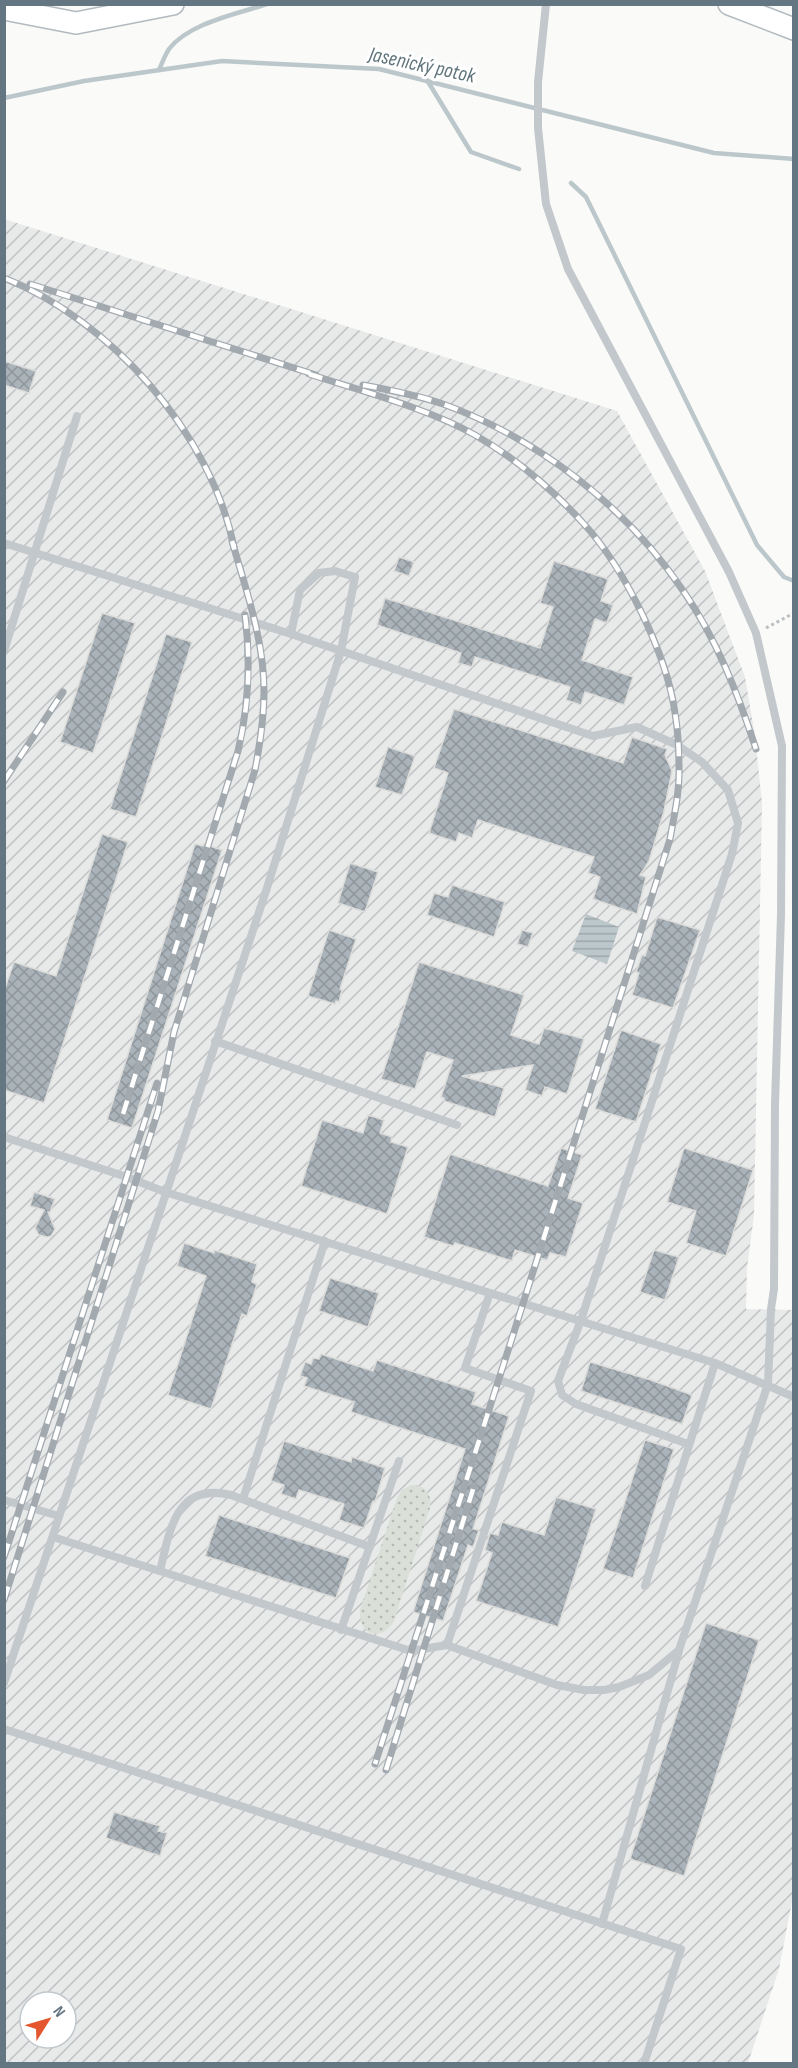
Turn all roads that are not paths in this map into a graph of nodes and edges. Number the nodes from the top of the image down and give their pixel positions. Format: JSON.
{"nodes":[{"id":1,"x":173,"y":4,"type":"edge"},
{"id":2,"x":546,"y":4,"type":"edge"},
{"id":3,"x":729,"y":4,"type":"edge"},
{"id":4,"x":4,"y":9,"type":"edge"},
{"id":5,"x":794,"y":29,"type":"edge"},
{"id":6,"x":77,"y":416,"type":"dead end"},
{"id":7,"x":4,"y":543,"type":"edge"},
{"id":8,"x":36,"y":554,"type":"junction"},
{"id":9,"x":291,"y":634,"type":"junction"},
{"id":10,"x":4,"y":651,"type":"edge"},
{"id":11,"x":341,"y":651,"type":"junction"},
{"id":12,"x":215,"y":1041,"type":"junction"},
{"id":13,"x":457,"y":1125,"type":"dead end"},
{"id":14,"x":4,"y":1137,"type":"edge"},
{"id":15,"x":165,"y":1192,"type":"junction"},
{"id":16,"x":325,"y":1241,"type":"junction"},
{"id":17,"x":490,"y":1293,"type":"junction"},
{"id":18,"x":581,"y":1320,"type":"junction"},
{"id":19,"x":715,"y":1363,"type":"junction"},
{"id":20,"x":768,"y":1384,"type":"junction"},
{"id":21,"x":794,"y":1397,"type":"edge"},
{"id":22,"x":688,"y":1444,"type":"junction"},
{"id":23,"x":399,"y":1461,"type":"dead end"},
{"id":24,"x":243,"y":1499,"type":"junction"},
{"id":25,"x":4,"y":1500,"type":"edge"},
{"id":26,"x":59,"y":1516,"type":"junction"},
{"id":27,"x":53,"y":1537,"type":"junction"},
{"id":28,"x":370,"y":1547,"type":"junction"},
{"id":29,"x":160,"y":1571,"type":"junction"},
{"id":30,"x":645,"y":1586,"type":"dead end"},
{"id":31,"x":341,"y":1630,"type":"junction"},
{"id":32,"x":447,"y":1645,"type":"junction"},
{"id":33,"x":679,"y":1650,"type":"junction"},
{"id":34,"x":4,"y":1683,"type":"edge"},
{"id":35,"x":4,"y":1729,"type":"edge"},
{"id":36,"x":602,"y":1924,"type":"junction"},
{"id":37,"x":644,"y":2064,"type":"edge"}],
"edges":[{"from":1,"to":4,"type":"street"},
{"from":2,"to":20,"type":"lane"},
{"from":3,"to":5,"type":"street"},
{"from":6,"to":8,"type":"lane"},
{"from":7,"to":8,"type":"lane"},
{"from":8,"to":9,"type":"lane"},
{"from":8,"to":10,"type":"lane"},
{"from":9,"to":11,"type":"lane"},
{"from":9,"to":11,"type":"lane"},
{"from":11,"to":12,"type":"lane"},
{"from":11,"to":18,"type":"lane"},
{"from":12,"to":13,"type":"lane"},
{"from":12,"to":15,"type":"lane"},
{"from":14,"to":15,"type":"lane"},
{"from":15,"to":16,"type":"lane"},
{"from":15,"to":26,"type":"lane"},
{"from":16,"to":17,"type":"lane"},
{"from":16,"to":24,"type":"lane"},
{"from":17,"to":18,"type":"lane"},
{"from":17,"to":32,"type":"lane"},
{"from":18,"to":19,"type":"lane"},
{"from":18,"to":22,"type":"lane"},
{"from":19,"to":20,"type":"lane"},
{"from":19,"to":22,"type":"lane"},
{"from":20,"to":21,"type":"lane"},
{"from":20,"to":33,"type":"lane"},
{"from":22,"to":30,"type":"lane"},
{"from":23,"to":28,"type":"lane"},
{"from":24,"to":28,"type":"lane"},
{"from":24,"to":29,"type":"lane"},
{"from":25,"to":26,"type":"lane"},
{"from":26,"to":27,"type":"lane"},
{"from":27,"to":29,"type":"lane"},
{"from":27,"to":34,"type":"lane"},
{"from":28,"to":31,"type":"lane"},
{"from":29,"to":31,"type":"lane"},
{"from":31,"to":32,"type":"lane"},
{"from":32,"to":33,"type":"lane"},
{"from":33,"to":36,"type":"lane"},
{"from":35,"to":36,"type":"lane"},
{"from":36,"to":37,"type":"lane"}]}
